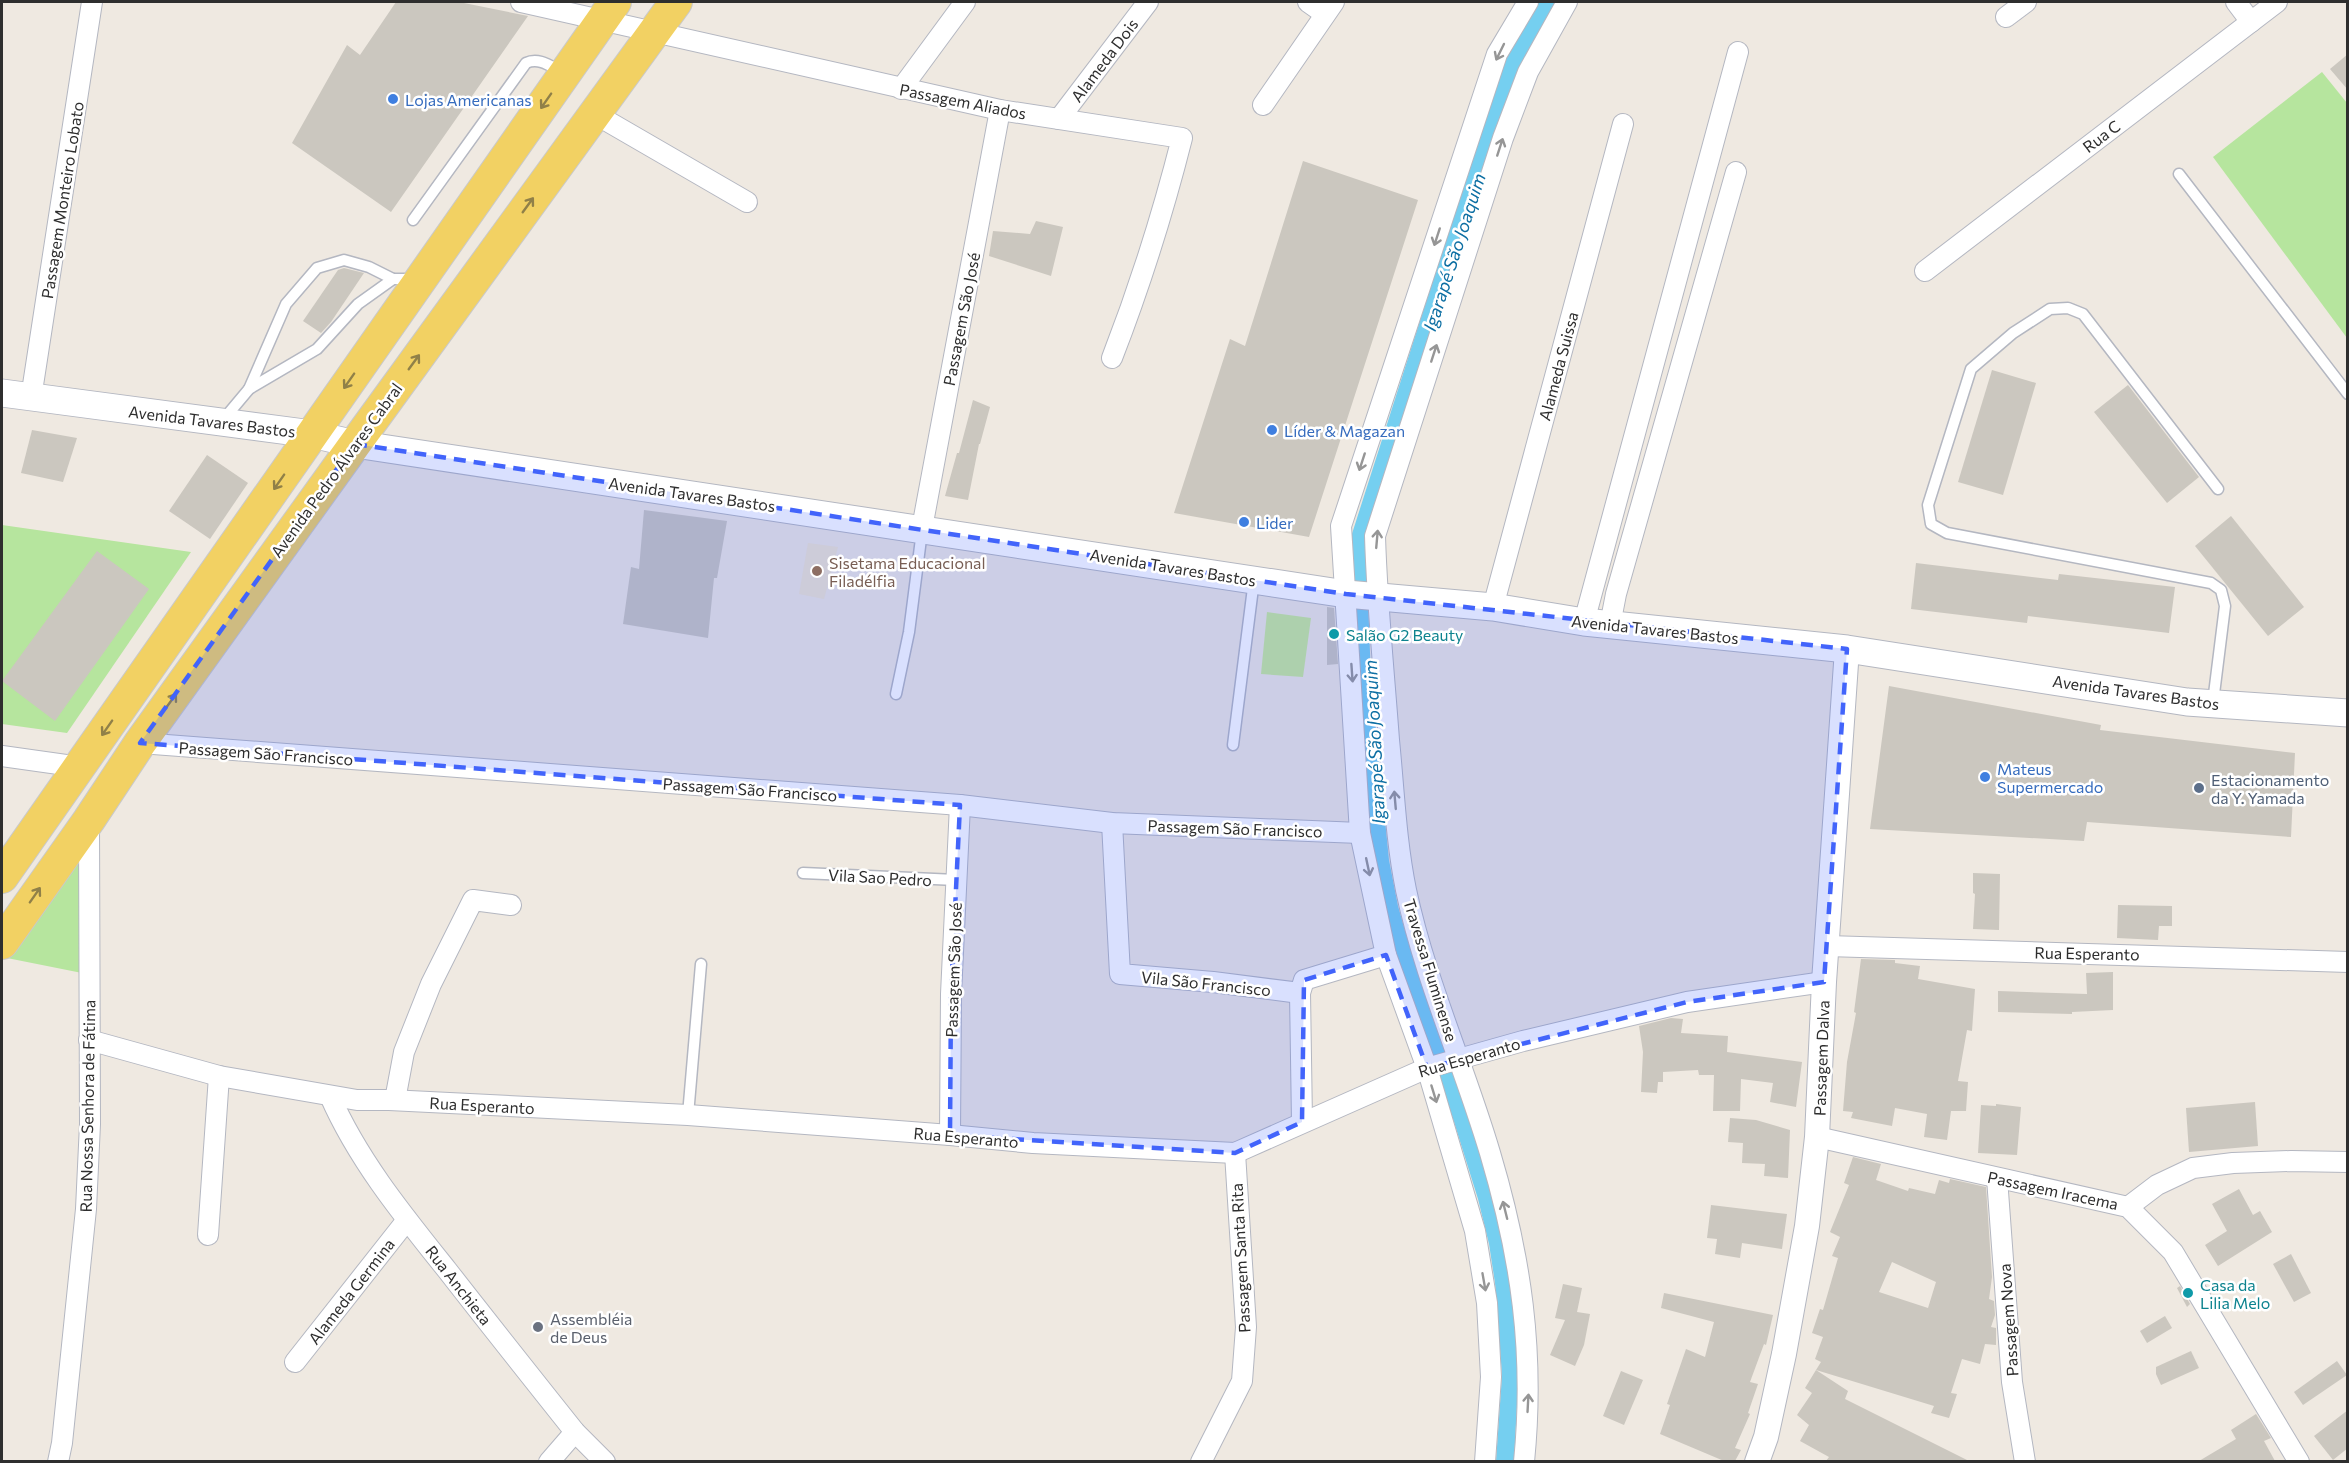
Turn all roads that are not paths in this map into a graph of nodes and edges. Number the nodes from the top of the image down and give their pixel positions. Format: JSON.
{"nodes":[{"id":1,"x":92,"y":2,"type":"edge"},
{"id":2,"x":521,"y":2,"type":"edge"},
{"id":3,"x":676,"y":2,"type":"edge"},
{"id":4,"x":965,"y":2,"type":"edge"},
{"id":5,"x":1148,"y":2,"type":"edge"},
{"id":6,"x":1308,"y":2,"type":"edge"},
{"id":7,"x":1528,"y":2,"type":"edge"},
{"id":8,"x":1567,"y":2,"type":"edge"},
{"id":9,"x":2026,"y":2,"type":"edge"},
{"id":10,"x":2236,"y":2,"type":"edge"},
{"id":11,"x":2277,"y":2,"type":"edge"},
{"id":12,"x":1329,"y":8,"type":"edge"},
{"id":13,"x":609,"y":11,"type":"edge"},
{"id":14,"x":2006,"y":18,"type":"dead end"},
{"id":15,"x":2251,"y":22,"type":"junction"},
{"id":16,"x":654,"y":33,"type":"junction"},
{"id":17,"x":1738,"y":52,"type":"dead end"},
{"id":18,"x":565,"y":74,"type":"junction"},
{"id":19,"x":901,"y":89,"type":"junction"},
{"id":20,"x":1263,"y":105,"type":"dead end"},
{"id":21,"x":1000,"y":110,"type":"junction"},
{"id":22,"x":595,"y":114,"type":"junction"},
{"id":23,"x":1059,"y":120,"type":"junction"},
{"id":24,"x":1623,"y":124,"type":"dead end"},
{"id":25,"x":1736,"y":172,"type":"dead end"},
{"id":26,"x":2179,"y":174,"type":"dead end"},
{"id":27,"x":747,"y":202,"type":"dead end"},
{"id":28,"x":413,"y":220,"type":"dead end"},
{"id":29,"x":1925,"y":271,"type":"dead end"},
{"id":30,"x":407,"y":279,"type":"junction"},
{"id":31,"x":1112,"y":358,"type":"dead end"},
{"id":32,"x":249,"y":389,"type":"junction"},
{"id":33,"x":2,"y":393,"type":"edge"},
{"id":34,"x":2348,"y":394,"type":"edge"},
{"id":35,"x":31,"y":398,"type":"junction"},
{"id":36,"x":221,"y":422,"type":"junction"},
{"id":37,"x":312,"y":434,"type":"junction"},
{"id":38,"x":355,"y":444,"type":"junction"},
{"id":39,"x":2218,"y":489,"type":"dead end"},
{"id":40,"x":922,"y":528,"type":"junction"},
{"id":41,"x":1254,"y":579,"type":"junction"},
{"id":42,"x":1362,"y":596,"type":"junction"},
{"id":43,"x":1493,"y":607,"type":"junction"},
{"id":44,"x":1597,"y":623,"type":"junction"},
{"id":45,"x":1847,"y":649,"type":"junction"},
{"id":46,"x":896,"y":694,"type":"dead end"},
{"id":47,"x":2213,"y":703,"type":"junction"},
{"id":48,"x":2348,"y":713,"type":"edge"},
{"id":49,"x":140,"y":743,"type":"junction"},
{"id":50,"x":1233,"y":746,"type":"dead end"},
{"id":51,"x":2,"y":756,"type":"edge"},
{"id":52,"x":80,"y":767,"type":"junction"},
{"id":53,"x":960,"y":805,"type":"junction"},
{"id":54,"x":89,"y":820,"type":"junction"},
{"id":55,"x":1112,"y":823,"type":"junction"},
{"id":56,"x":1360,"y":833,"type":"junction"},
{"id":57,"x":804,"y":873,"type":"dead end"},
{"id":58,"x":2,"y":877,"type":"edge"},
{"id":59,"x":956,"y":880,"type":"junction"},
{"id":60,"x":511,"y":905,"type":"dead end"},
{"id":61,"x":2,"y":943,"type":"edge"},
{"id":62,"x":1827,"y":946,"type":"junction"},
{"id":63,"x":1386,"y":955,"type":"junction"},
{"id":64,"x":2348,"y":962,"type":"edge"},
{"id":65,"x":701,"y":964,"type":"dead end"},
{"id":66,"x":1824,"y":981,"type":"junction"},
{"id":67,"x":1300,"y":993,"type":"junction"},
{"id":68,"x":89,"y":1040,"type":"junction"},
{"id":69,"x":1455,"y":1059,"type":"junction"},
{"id":70,"x":1429,"y":1067,"type":"junction"},
{"id":71,"x":219,"y":1077,"type":"junction"},
{"id":72,"x":330,"y":1096,"type":"junction"},
{"id":73,"x":395,"y":1100,"type":"junction"},
{"id":74,"x":688,"y":1115,"type":"junction"},
{"id":75,"x":1302,"y":1122,"type":"junction"},
{"id":76,"x":951,"y":1135,"type":"junction"},
{"id":77,"x":1817,"y":1137,"type":"junction"},
{"id":78,"x":1234,"y":1153,"type":"junction"},
{"id":79,"x":2348,"y":1162,"type":"edge"},
{"id":80,"x":1997,"y":1179,"type":"junction"},
{"id":81,"x":2128,"y":1207,"type":"junction"},
{"id":82,"x":407,"y":1220,"type":"junction"},
{"id":83,"x":208,"y":1235,"type":"dead end"},
{"id":84,"x":295,"y":1362,"type":"dead end"},
{"id":85,"x":575,"y":1432,"type":"junction"},
{"id":86,"x":58,"y":1461,"type":"edge"},
{"id":87,"x":549,"y":1461,"type":"edge"},
{"id":88,"x":606,"y":1461,"type":"edge"},
{"id":89,"x":1201,"y":1461,"type":"edge"},
{"id":90,"x":1485,"y":1461,"type":"edge"},
{"id":91,"x":1524,"y":1461,"type":"edge"},
{"id":92,"x":1758,"y":1461,"type":"edge"},
{"id":93,"x":2025,"y":1461,"type":"edge"},
{"id":94,"x":2299,"y":1461,"type":"edge"}],
"edges":[{"from":1,"to":35,"type":"street","name":"Passagem Monteiro Lobato"},
{"from":2,"to":13,"type":"street","name":"Passagem Aliados"},
{"from":3,"to":16,"type":"main road","name":"Avenida Pedro Álvares Cabral"},
{"from":4,"to":19,"type":"street"},
{"from":5,"to":23,"type":"street","name":"Alameda Dois"},
{"from":6,"to":12,"type":"street"},
{"from":7,"to":42,"type":"street","one_way":true},
{"from":42,"to":8,"type":"street","name":"Travessa Fluminense","one_way":true},
{"from":9,"to":14,"type":"street"},
{"from":10,"to":15,"type":"street"},
{"from":11,"to":15,"type":"street","name":"Rua C"},
{"from":12,"to":20,"type":"street"},
{"from":13,"to":16,"type":"street","name":"Passagem Aliados"},
{"from":13,"to":18,"type":"main road"},
{"from":15,"to":29,"type":"street","name":"Rua C"},
{"from":16,"to":19,"type":"street","name":"Passagem Aliados"},
{"from":16,"to":22,"type":"main road","name":"Avenida Pedro Álvares Cabral"},
{"from":17,"to":44,"type":"street"},
{"from":18,"to":28,"type":"lane"},
{"from":18,"to":30,"type":"main road","one_way":true},
{"from":19,"to":21,"type":"street","name":"Passagem Aliados"},
{"from":21,"to":23,"type":"street","name":"Passagem Aliados"},
{"from":21,"to":40,"type":"street","name":"Passagem São José"},
{"from":22,"to":27,"type":"street"},
{"from":38,"to":22,"type":"main road","name":"Avenida Pedro Álvares Cabral","one_way":true},
{"from":23,"to":31,"type":"street","name":"Passagem Aliados"},
{"from":24,"to":43,"type":"street","name":"Alameda Suissa"},
{"from":25,"to":44,"type":"street"},
{"from":26,"to":34,"type":"lane"},
{"from":30,"to":32,"type":"lane"},
{"from":30,"to":32,"type":"lane"},
{"from":30,"to":37,"type":"main road","one_way":true},
{"from":32,"to":36,"type":"lane"},
{"from":33,"to":35,"type":"main road","name":"Avenida Tavares Bastos"},
{"from":35,"to":36,"type":"main road","name":"Avenida Tavares Bastos"},
{"from":36,"to":37,"type":"main road","name":"Avenida Tavares Bastos"},
{"from":37,"to":38,"type":"main road","name":"Avenida Tavares Bastos"},
{"from":37,"to":52,"type":"main road","one_way":true},
{"from":38,"to":40,"type":"main road","name":"Avenida Tavares Bastos"},
{"from":49,"to":38,"type":"main road","name":"Avenida Pedro Álvares Cabral","one_way":true},
{"from":39,"to":47,"type":"lane"},
{"from":40,"to":41,"type":"main road","name":"Avenida Tavares Bastos"},
{"from":40,"to":46,"type":"lane"},
{"from":41,"to":42,"type":"main road","name":"Avenida Tavares Bastos"},
{"from":41,"to":50,"type":"lane"},
{"from":42,"to":43,"type":"main road","name":"Avenida Tavares Bastos"},
{"from":42,"to":56,"type":"street","one_way":true},
{"from":69,"to":42,"type":"street","name":"Travessa Fluminense","one_way":true},
{"from":43,"to":44,"type":"main road","name":"Avenida Tavares Bastos"},
{"from":44,"to":45,"type":"main road","name":"Avenida Tavares Bastos"},
{"from":45,"to":47,"type":"main road","name":"Avenida Tavares Bastos"},
{"from":45,"to":62,"type":"street","name":"Passagem Dalva"},
{"from":47,"to":48,"type":"main road","name":"Avenida Tavares Bastos"},
{"from":49,"to":53,"type":"street","name":"Passagem São Francisco"},
{"from":49,"to":54,"type":"main road","name":"Avenida Pedro Álvares Cabral"},
{"from":51,"to":52,"type":"street"},
{"from":52,"to":58,"type":"main road"},
{"from":53,"to":55,"type":"street","name":"Passagem São Francisco"},
{"from":53,"to":59,"type":"street","name":"Passagem São José"},
{"from":61,"to":54,"type":"main road","name":"Avenida Pedro Álvares Cabral","one_way":true},
{"from":54,"to":68,"type":"street","name":"Rua Nossa Senhora de Fátima"},
{"from":55,"to":56,"type":"street","name":"Passagem São Francisco"},
{"from":55,"to":67,"type":"street","name":"Vila São Francisco"},
{"from":56,"to":63,"type":"street","one_way":true},
{"from":57,"to":59,"type":"lane","name":"Vila Sao Pedro"},
{"from":59,"to":76,"type":"street","name":"Passagem São José"},
{"from":60,"to":73,"type":"street"},
{"from":62,"to":64,"type":"street","name":"Rua Esperanto"},
{"from":62,"to":66,"type":"street","name":"Passagem Dalva"},
{"from":63,"to":67,"type":"street"},
{"from":63,"to":70,"type":"street"},
{"from":65,"to":74,"type":"lane"},
{"from":66,"to":69,"type":"street","name":"Rua Esperanto"},
{"from":66,"to":77,"type":"street","name":"Passagem Dalva"},
{"from":67,"to":75,"type":"street"},
{"from":68,"to":71,"type":"street","name":"Rua Esperanto"},
{"from":68,"to":86,"type":"street","name":"Rua Nossa Senhora de Fátima"},
{"from":69,"to":70,"type":"street","name":"Rua Esperanto"},
{"from":91,"to":69,"type":"street","name":"Travessa Fluminense","one_way":true},
{"from":70,"to":75,"type":"street","name":"Rua Esperanto"},
{"from":70,"to":90,"type":"street","one_way":true},
{"from":71,"to":72,"type":"street","name":"Rua Esperanto"},
{"from":71,"to":83,"type":"street"},
{"from":72,"to":73,"type":"street","name":"Rua Esperanto"},
{"from":72,"to":82,"type":"street","name":"Rua Anchieta"},
{"from":73,"to":74,"type":"street","name":"Rua Esperanto"},
{"from":74,"to":76,"type":"street","name":"Rua Esperanto"},
{"from":75,"to":78,"type":"street","name":"Rua Esperanto"},
{"from":76,"to":78,"type":"street","name":"Rua Esperanto"},
{"from":77,"to":80,"type":"street","name":"Passagem Iracema"},
{"from":77,"to":92,"type":"street","name":"Passagem Dalva"},
{"from":78,"to":89,"type":"street","name":"Passagem Santa Rita"},
{"from":79,"to":81,"type":"street"},
{"from":80,"to":81,"type":"street","name":"Passagem Iracema"},
{"from":80,"to":93,"type":"street","name":"Passagem Nova"},
{"from":81,"to":94,"type":"street","name":"Passagem Iracema"},
{"from":82,"to":84,"type":"street","name":"Alameda Germina"},
{"from":82,"to":85,"type":"street","name":"Rua Anchieta"},
{"from":85,"to":87,"type":"street"},
{"from":85,"to":88,"type":"street","name":"Rua Anchieta"}]}
